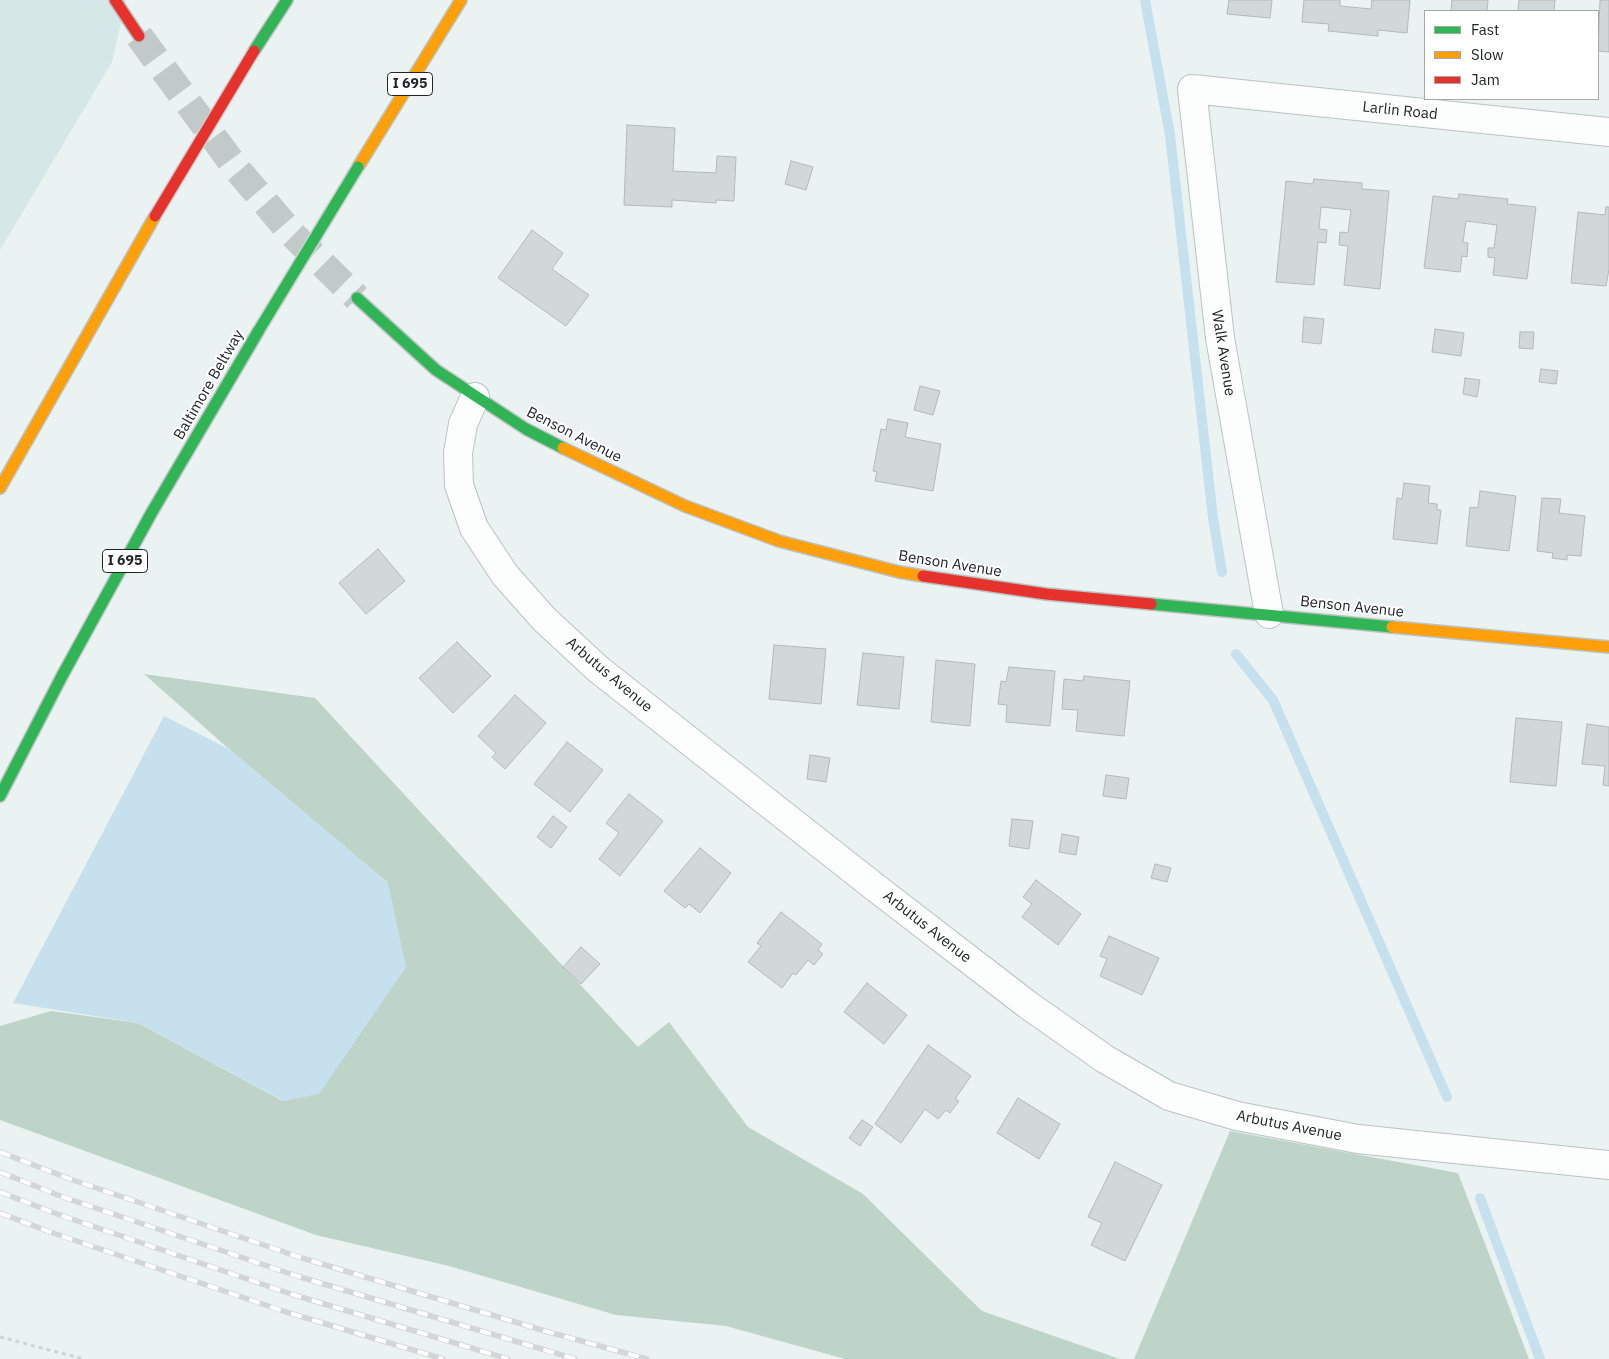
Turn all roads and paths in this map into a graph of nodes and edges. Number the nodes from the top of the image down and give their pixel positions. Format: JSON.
{"nodes":[{"id":1,"x":115,"y":0,"type":"edge"},
{"id":2,"x":287,"y":0,"type":"edge"},
{"id":3,"x":461,"y":0,"type":"edge"},
{"id":4,"x":139,"y":36,"type":"tunnel mouth"},
{"id":5,"x":1192,"y":89,"type":"joint"},
{"id":6,"x":1609,"y":132,"type":"edge"},
{"id":7,"x":356,"y":298,"type":"tunnel mouth"},
{"id":8,"x":475,"y":398,"type":"junction"},
{"id":9,"x":0,"y":488,"type":"edge"},
{"id":10,"x":1269,"y":614,"type":"junction"},
{"id":11,"x":1609,"y":647,"type":"edge"},
{"id":12,"x":0,"y":796,"type":"edge"},
{"id":13,"x":1609,"y":1165,"type":"edge"},
{"id":14,"x":0,"y":1337,"type":"edge"},
{"id":15,"x":84,"y":1359,"type":"edge"}],
"edges":[{"from":1,"to":4,"type":"main road"},
{"from":2,"to":9,"type":"main road","bridge":true},
{"from":3,"to":12,"type":"main road","name":"Baltimore Beltway","number":"I 695","bridge":true},
{"from":5,"to":6,"type":"street","name":"Larlin Road"},
{"from":5,"to":10,"type":"street","name":"Walk Avenue"},
{"from":7,"to":8,"type":"main road","name":"Benson Avenue"},
{"from":8,"to":10,"type":"main road","name":"Benson Avenue"},
{"from":8,"to":13,"type":"street","name":"Arbutus Avenue"},
{"from":10,"to":11,"type":"main road","name":"Benson Avenue"},
{"from":14,"to":15,"type":"path"}]}
